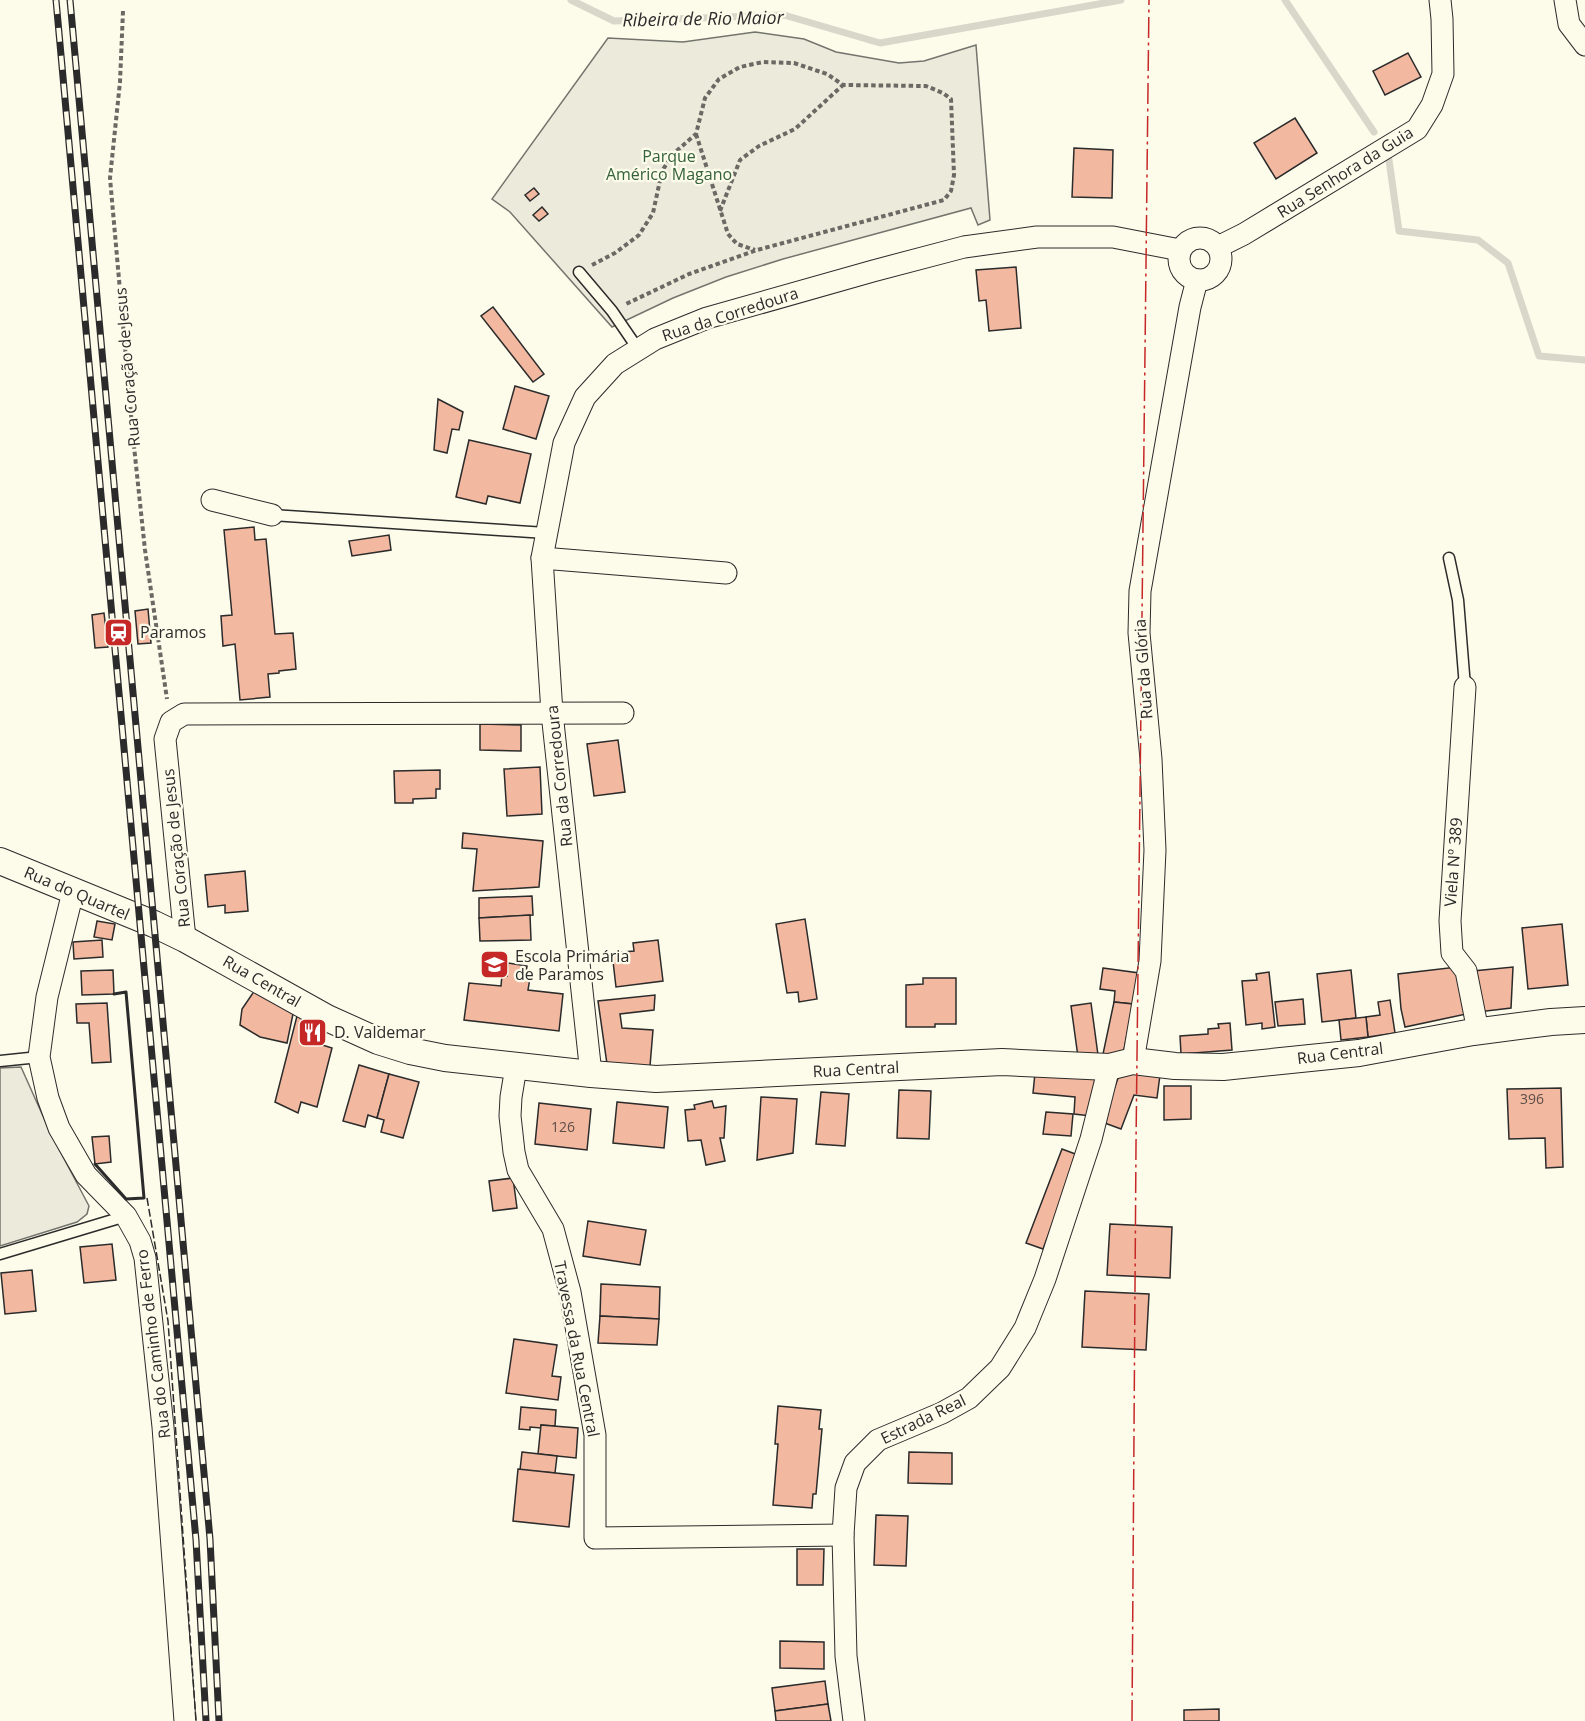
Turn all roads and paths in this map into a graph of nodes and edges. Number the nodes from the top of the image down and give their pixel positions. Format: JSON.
{"nodes":[{"id":1,"x":1440,"y":0,"type":"edge"},
{"id":2,"x":1565,"y":0,"type":"edge"},
{"id":3,"x":123,"y":11,"type":"dead end"},
{"id":4,"x":1585,"y":45,"type":"edge"},
{"id":5,"x":843,"y":86,"type":"junction"},
{"id":6,"x":696,"y":134,"type":"junction"},
{"id":7,"x":720,"y":211,"type":"junction"},
{"id":8,"x":1218,"y":247,"type":"junction"},
{"id":9,"x":757,"y":250,"type":"junction"},
{"id":10,"x":1180,"y":250,"type":"junction"},
{"id":11,"x":579,"y":272,"type":"joint"},
{"id":12,"x":1197,"y":280,"type":"junction"},
{"id":13,"x":612,"y":311,"type":"junction"},
{"id":14,"x":638,"y":349,"type":"junction"},
{"id":15,"x":212,"y":500,"type":"dead end"},
{"id":16,"x":272,"y":516,"type":"joint"},
{"id":17,"x":546,"y":533,"type":"junction"},
{"id":18,"x":542,"y":558,"type":"junction"},
{"id":19,"x":1449,"y":558,"type":"dead end"},
{"id":20,"x":726,"y":573,"type":"dead end"},
{"id":21,"x":1465,"y":687,"type":"joint"},
{"id":22,"x":552,"y":712,"type":"junction"},
{"id":23,"x":622,"y":713,"type":"dead end"},
{"id":24,"x":171,"y":722,"type":"junction"},
{"id":25,"x":0,"y":861,"type":"edge"},
{"id":26,"x":73,"y":892,"type":"junction"},
{"id":27,"x":154,"y":924,"type":"joint"},
{"id":28,"x":185,"y":939,"type":"junction"},
{"id":29,"x":1585,"y":1020,"type":"edge"},
{"id":30,"x":1478,"y":1031,"type":"junction"},
{"id":31,"x":39,"y":1057,"type":"junction"},
{"id":32,"x":0,"y":1060,"type":"edge"},
{"id":33,"x":1121,"y":1064,"type":"junction"},
{"id":34,"x":516,"y":1067,"type":"junction"},
{"id":35,"x":591,"y":1074,"type":"junction"},
{"id":36,"x":126,"y":1216,"type":"junction"},
{"id":37,"x":0,"y":1254,"type":"edge"},
{"id":38,"x":843,"y":1535,"type":"junction"},
{"id":39,"x":185,"y":1721,"type":"edge"},
{"id":40,"x":854,"y":1721,"type":"edge"}],
"edges":[{"from":1,"to":8,"type":"street","name":"Rua Senhora da Guia"},
{"from":2,"to":4,"type":"street"},
{"from":3,"to":24,"type":"path","name":"Rua Coração de Jesus"},
{"from":5,"to":6,"type":"path"},
{"from":5,"to":7,"type":"path"},
{"from":5,"to":9,"type":"path"},
{"from":6,"to":7,"type":"path"},
{"from":6,"to":11,"type":"path"},
{"from":7,"to":9,"type":"path"},
{"from":8,"to":10,"type":"street"},
{"from":8,"to":12,"type":"street"},
{"from":9,"to":13,"type":"path"},
{"from":10,"to":12,"type":"street"},
{"from":10,"to":14,"type":"street","name":"Rua da Corredoura"},
{"from":11,"to":13,"type":"lane"},
{"from":12,"to":33,"type":"street","name":"Rua da Glória"},
{"from":13,"to":14,"type":"lane"},
{"from":14,"to":17,"type":"street","name":"Rua da Corredoura"},
{"from":15,"to":16,"type":"street"},
{"from":16,"to":17,"type":"lane"},
{"from":17,"to":18,"type":"street","name":"Rua da Corredoura"},
{"from":18,"to":20,"type":"street"},
{"from":18,"to":22,"type":"street","name":"Rua da Corredoura"},
{"from":19,"to":21,"type":"lane"},
{"from":21,"to":30,"type":"street","name":"Viela Nº 389"},
{"from":22,"to":23,"type":"street"},
{"from":22,"to":24,"type":"street"},
{"from":22,"to":35,"type":"street","name":"Rua da Corredoura"},
{"from":24,"to":28,"type":"street","name":"Rua Coração de Jesus"},
{"from":25,"to":26,"type":"street","name":"Rua do Quartel"},
{"from":26,"to":27,"type":"street","name":"Rua do Quartel"},
{"from":26,"to":31,"type":"street","name":"Rua do Caminho de Ferro"},
{"from":27,"to":28,"type":"street","name":"Rua Central"},
{"from":28,"to":34,"type":"street","name":"Rua Central"},
{"from":29,"to":30,"type":"street","name":"Rua Central"},
{"from":30,"to":33,"type":"street","name":"Rua Central"},
{"from":31,"to":32,"type":"lane"},
{"from":31,"to":36,"type":"street","name":"Rua do Caminho de Ferro"},
{"from":33,"to":35,"type":"street","name":"Rua Central"},
{"from":33,"to":38,"type":"street","name":"Estrada Real"},
{"from":34,"to":35,"type":"street","name":"Rua Central"},
{"from":34,"to":38,"type":"street","name":"Travessa da Rua Central"},
{"from":36,"to":37,"type":"lane"},
{"from":36,"to":39,"type":"street","name":"Rua do Caminho de Ferro"},
{"from":38,"to":40,"type":"street","name":"Estrada Real"}]}
